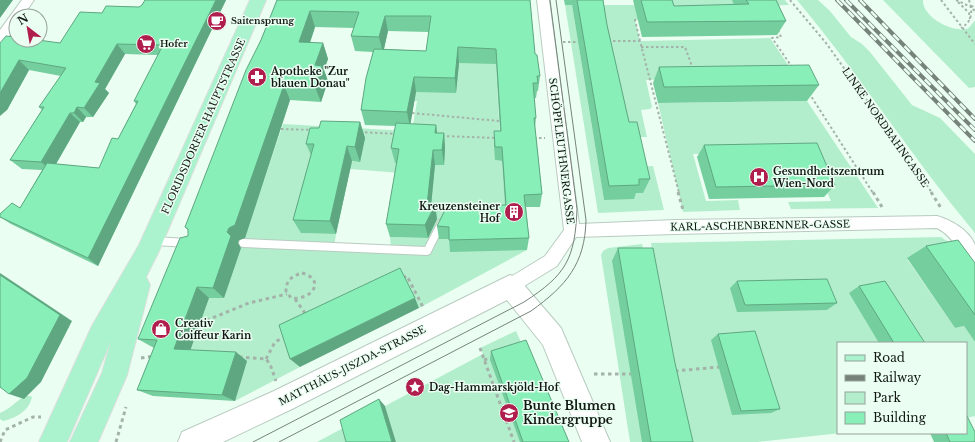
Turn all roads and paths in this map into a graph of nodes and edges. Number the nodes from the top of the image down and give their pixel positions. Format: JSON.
{"nodes":[{"id":1,"x":258,"y":0,"type":"edge"},
{"id":2,"x":543,"y":0,"type":"edge"},
{"id":3,"x":790,"y":0,"type":"edge"},
{"id":4,"x":941,"y":0,"type":"edge"},
{"id":5,"x":955,"y":0,"type":"edge"},
{"id":6,"x":969,"y":0,"type":"edge"},
{"id":7,"x":975,"y":5,"type":"edge"},
{"id":8,"x":971,"y":7,"type":"junction"},
{"id":9,"x":975,"y":10,"type":"edge"},
{"id":10,"x":970,"y":19,"type":"junction"},
{"id":11,"x":642,"y":20,"type":"edge"},
{"id":12,"x":775,"y":24,"type":"edge"},
{"id":13,"x":8,"y":28,"type":"edge"},
{"id":14,"x":961,"y":28,"type":"junction"},
{"id":15,"x":0,"y":39,"type":"edge"},
{"id":16,"x":603,"y":41,"type":"edge"},
{"id":17,"x":640,"y":41,"type":"junction"},
{"id":18,"x":565,"y":42,"type":"dead end"},
{"id":19,"x":578,"y":42,"type":"dead end"},
{"id":20,"x":975,"y":44,"type":"edge"},
{"id":21,"x":641,"y":47,"type":"junction"},
{"id":22,"x":795,"y":71,"type":"edge"},
{"id":23,"x":695,"y":74,"type":"edge"},
{"id":24,"x":650,"y":82,"type":"junction"},
{"id":25,"x":658,"y":82,"type":"dead end"},
{"id":26,"x":808,"y":92,"type":"edge"},
{"id":27,"x":412,"y":113,"type":"edge"},
{"id":28,"x":499,"y":121,"type":"edge"},
{"id":29,"x":281,"y":128,"type":"dead end"},
{"id":30,"x":313,"y":130,"type":"edge"},
{"id":31,"x":360,"y":132,"type":"edge"},
{"id":32,"x":399,"y":134,"type":"edge"},
{"id":33,"x":440,"y":136,"type":"edge"},
{"id":34,"x":500,"y":139,"type":"edge"},
{"id":35,"x":446,"y":213,"type":"edge"},
{"id":36,"x":892,"y":223,"type":"junction"},
{"id":37,"x":947,"y":225,"type":"junction"},
{"id":38,"x":681,"y":227,"type":"junction"},
{"id":39,"x":572,"y":231,"type":"junction"},
{"id":40,"x":243,"y":243,"type":"dead end"},
{"id":41,"x":195,"y":244,"type":"edge"},
{"id":42,"x":150,"y":246,"type":"junction"},
{"id":43,"x":975,"y":257,"type":"edge"},
{"id":44,"x":400,"y":280,"type":"edge"},
{"id":45,"x":510,"y":286,"type":"junction"},
{"id":46,"x":287,"y":294,"type":"junction"},
{"id":47,"x":295,"y":299,"type":"junction"},
{"id":48,"x":425,"y":310,"type":"dead end"},
{"id":49,"x":311,"y":321,"type":"edge"},
{"id":50,"x":200,"y":323,"type":"dead end"},
{"id":51,"x":289,"y":333,"type":"edge"},
{"id":52,"x":480,"y":348,"type":"dead end"},
{"id":53,"x":143,"y":350,"type":"edge"},
{"id":54,"x":156,"y":355,"type":"edge"},
{"id":55,"x":498,"y":355,"type":"edge"},
{"id":56,"x":235,"y":357,"type":"edge"},
{"id":57,"x":140,"y":358,"type":"junction"},
{"id":58,"x":266,"y":359,"type":"junction"},
{"id":59,"x":484,"y":360,"type":"junction"},
{"id":60,"x":138,"y":364,"type":"dead end"},
{"id":61,"x":719,"y":367,"type":"dead end"},
{"id":62,"x":671,"y":371,"type":"edge"},
{"id":63,"x":594,"y":374,"type":"dead end"},
{"id":64,"x":631,"y":374,"type":"dead end"},
{"id":65,"x":278,"y":385,"type":"dead end"},
{"id":66,"x":126,"y":405,"type":"dead end"},
{"id":67,"x":33,"y":417,"type":"dead end"},
{"id":68,"x":0,"y":442,"type":"edge"},
{"id":69,"x":53,"y":442,"type":"edge"},
{"id":70,"x":84,"y":442,"type":"edge"},
{"id":71,"x":116,"y":442,"type":"edge"},
{"id":72,"x":192,"y":442,"type":"edge"},
{"id":73,"x":514,"y":442,"type":"edge"},
{"id":74,"x":596,"y":442,"type":"edge"}],
"edges":[{"from":1,"to":42,"type":"main road","name":"FLORIDSDORFER HAUPTSTRASSE"},
{"from":2,"to":39,"type":"street","name":"SCHÖPFLEUTHNERGASSE"},
{"from":3,"to":37,"type":"path","name":"LINKE NORDBAHNGASSE"},
{"from":4,"to":14,"type":"path"},
{"from":5,"to":8,"type":"path"},
{"from":5,"to":10,"type":"path"},
{"from":6,"to":8,"type":"path"},
{"from":7,"to":8,"type":"path"},
{"from":8,"to":9,"type":"path"},
{"from":8,"to":10,"type":"path"},
{"from":10,"to":14,"type":"path"},
{"from":11,"to":17,"type":"path"},
{"from":12,"to":22,"type":"path"},
{"from":13,"to":15,"type":"street"},
{"from":14,"to":20,"type":"path"},
{"from":16,"to":17,"type":"path"},
{"from":17,"to":21,"type":"path"},
{"from":18,"to":19,"type":"path"},
{"from":21,"to":23,"type":"path"},
{"from":21,"to":24,"type":"path"},
{"from":24,"to":25,"type":"path"},
{"from":24,"to":38,"type":"path"},
{"from":26,"to":36,"type":"path"},
{"from":27,"to":28,"type":"path"},
{"from":29,"to":30,"type":"path"},
{"from":31,"to":32,"type":"path"},
{"from":33,"to":34,"type":"path"},
{"from":35,"to":40,"type":"lane"},
{"from":36,"to":37,"type":"street","name":"KARL-ASCHENBRENNER-GASSE"},
{"from":36,"to":38,"type":"street","name":"KARL-ASCHENBRENNER-GASSE"},
{"from":37,"to":43,"type":"street"},
{"from":38,"to":39,"type":"street","name":"KARL-ASCHENBRENNER-GASSE"},
{"from":39,"to":45,"type":"street","name":"SCHÖPFLEUTHNERGASSE"},
{"from":41,"to":42,"type":"lane"},
{"from":42,"to":69,"type":"main road","name":"FLORIDSDORFER HAUPTSTRASSE"},
{"from":42,"to":70,"type":"main road","name":"FLORIDSDORFER HAUPTSTRASSE"},
{"from":44,"to":48,"type":"path"},
{"from":45,"to":72,"type":"street","name":"MATTHÄUS-JISZDA-STRASSE"},
{"from":45,"to":74,"type":"street"},
{"from":46,"to":47,"type":"path"},
{"from":46,"to":47,"type":"path"},
{"from":46,"to":50,"type":"path"},
{"from":47,"to":49,"type":"path"},
{"from":51,"to":58,"type":"path"},
{"from":52,"to":59,"type":"path"},
{"from":53,"to":57,"type":"path"},
{"from":54,"to":57,"type":"path"},
{"from":55,"to":59,"type":"path"},
{"from":56,"to":58,"type":"path"},
{"from":57,"to":60,"type":"path"},
{"from":58,"to":65,"type":"path"},
{"from":59,"to":73,"type":"path"},
{"from":61,"to":62,"type":"path"},
{"from":63,"to":64,"type":"path"},
{"from":66,"to":71,"type":"path"},
{"from":67,"to":68,"type":"path"}]}
